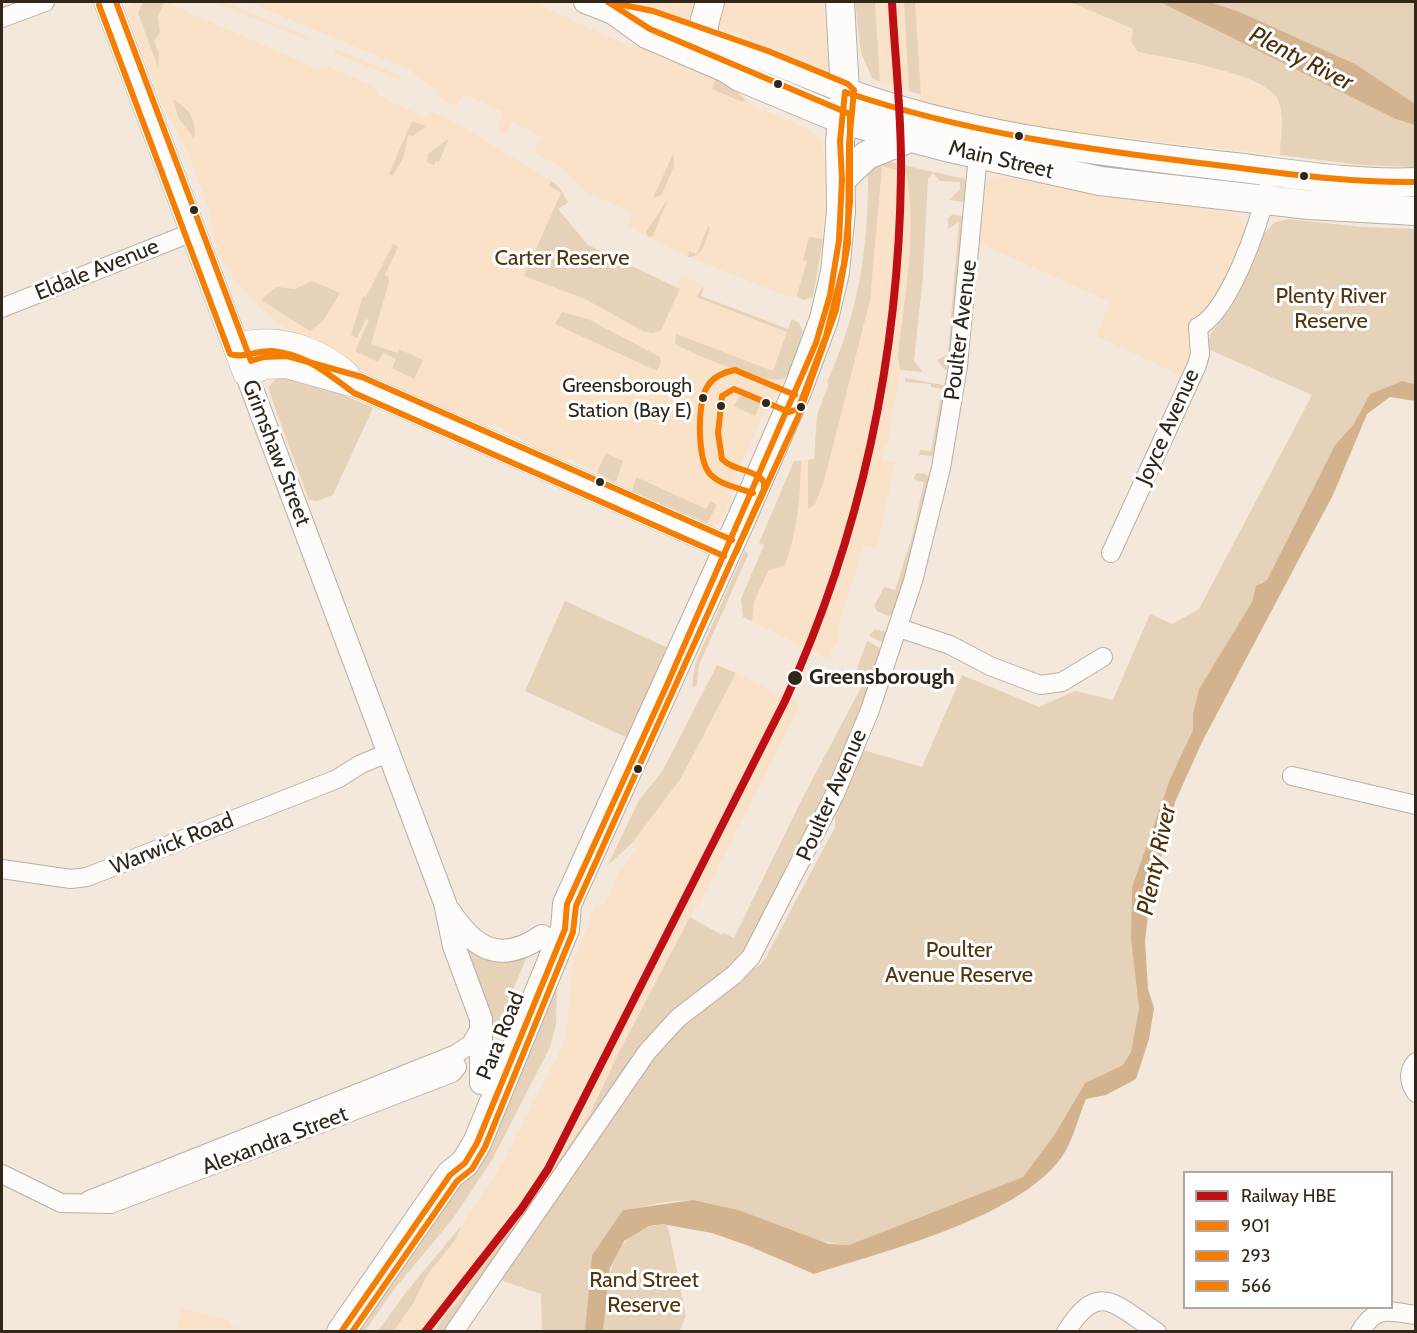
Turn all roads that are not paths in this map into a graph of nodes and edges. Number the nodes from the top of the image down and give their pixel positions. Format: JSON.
{"nodes":[{"id":1,"x":45,"y":2,"type":"edge"},
{"id":2,"x":107,"y":2,"type":"edge"},
{"id":3,"x":585,"y":2,"type":"edge"},
{"id":4,"x":710,"y":2,"type":"edge"},
{"id":5,"x":840,"y":2,"type":"edge"},
{"id":6,"x":613,"y":13,"type":"junction"},
{"id":7,"x":2,"y":18,"type":"edge"},
{"id":8,"x":704,"y":39,"type":"junction"},
{"id":9,"x":740,"y":77,"type":"junction"},
{"id":10,"x":845,"y":92,"type":"junction"},
{"id":11,"x":866,"y":126,"type":"junction"},
{"id":12,"x":911,"y":126,"type":"junction"},
{"id":13,"x":978,"y":154,"type":"junction"},
{"id":14,"x":1269,"y":171,"type":"junction"},
{"id":15,"x":842,"y":179,"type":"junction"},
{"id":16,"x":1416,"y":182,"type":"edge"},
{"id":17,"x":1264,"y":200,"type":"junction"},
{"id":18,"x":1416,"y":211,"type":"edge"},
{"id":19,"x":193,"y":232,"type":"junction"},
{"id":20,"x":2,"y":308,"type":"edge"},
{"id":21,"x":236,"y":347,"type":"junction"},
{"id":22,"x":246,"y":373,"type":"junction"},
{"id":23,"x":358,"y":385,"type":"junction"},
{"id":24,"x":728,"y":548,"type":"junction"},
{"id":25,"x":1111,"y":553,"type":"dead end"},
{"id":26,"x":899,"y":628,"type":"junction"},
{"id":27,"x":1103,"y":657,"type":"dead end"},
{"id":28,"x":390,"y":758,"type":"junction"},
{"id":29,"x":1292,"y":776,"type":"dead end"},
{"id":30,"x":1416,"y":805,"type":"edge"},
{"id":31,"x":2,"y":869,"type":"edge"},
{"id":32,"x":445,"y":903,"type":"junction"},
{"id":33,"x":567,"y":904,"type":"junction"},
{"id":34,"x":543,"y":936,"type":"junction"},
{"id":35,"x":482,"y":1025,"type":"junction"},
{"id":36,"x":1416,"y":1062,"type":"edge"},
{"id":37,"x":481,"y":1083,"type":"junction"},
{"id":38,"x":1416,"y":1092,"type":"edge"},
{"id":39,"x":2,"y":1174,"type":"edge"},
{"id":40,"x":450,"y":1175,"type":"junction"},
{"id":41,"x":1416,"y":1315,"type":"edge"},
{"id":42,"x":340,"y":1332,"type":"edge"},
{"id":43,"x":454,"y":1332,"type":"edge"},
{"id":44,"x":1066,"y":1332,"type":"edge"},
{"id":45,"x":1157,"y":1332,"type":"edge"},
{"id":46,"x":1360,"y":1332,"type":"edge"}],
"edges":[{"from":1,"to":7,"type":"street"},
{"from":2,"to":19,"type":"main road","name":"Grimshaw Street"},
{"from":3,"to":6,"type":"street","name":"Main Street"},
{"from":4,"to":8,"type":"main road"},
{"from":5,"to":10,"type":"main road","name":"Para Road"},
{"from":6,"to":8,"type":"street","name":"Main Street"},
{"from":6,"to":9,"type":"street","name":"Main Street"},
{"from":8,"to":9,"type":"main road"},
{"from":8,"to":10,"type":"street","name":"Main Street"},
{"from":9,"to":11,"type":"main road","name":"Main Street"},
{"from":10,"to":11,"type":"main road","name":"Para Road"},
{"from":11,"to":12,"type":"main road","name":"Main Street"},
{"from":11,"to":15,"type":"main road"},
{"from":11,"to":15,"type":"main road","name":"Para Road"},
{"from":12,"to":13,"type":"main road","name":"Main Street"},
{"from":12,"to":14,"type":"main road","name":"Main Street"},
{"from":13,"to":17,"type":"main road","name":"Main Street"},
{"from":13,"to":26,"type":"street","name":"Poulter Avenue"},
{"from":14,"to":16,"type":"main road","name":"Main Street"},
{"from":14,"to":17,"type":"street","name":"Joyce Avenue"},
{"from":15,"to":24,"type":"main road","name":"Para Road"},
{"from":17,"to":18,"type":"main road","name":"Main Street"},
{"from":17,"to":25,"type":"street","name":"Joyce Avenue"},
{"from":19,"to":20,"type":"street","name":"Eldale Avenue"},
{"from":19,"to":21,"type":"main road","name":"Grimshaw Street"},
{"from":21,"to":22,"type":"main road","name":"Grimshaw Street"},
{"from":21,"to":23,"type":"main road"},
{"from":22,"to":23,"type":"main road"},
{"from":22,"to":28,"type":"street","name":"Grimshaw Street"},
{"from":23,"to":24,"type":"main road"},
{"from":24,"to":33,"type":"main road","name":"Para Road"},
{"from":26,"to":27,"type":"street"},
{"from":26,"to":43,"type":"street","name":"Poulter Avenue"},
{"from":28,"to":31,"type":"street","name":"Warwick Road"},
{"from":28,"to":32,"type":"street","name":"Grimshaw Street"},
{"from":29,"to":30,"type":"street"},
{"from":32,"to":34,"type":"street","name":"Grimshaw Street"},
{"from":32,"to":35,"type":"street","name":"Grimshaw Street"},
{"from":33,"to":34,"type":"main road","name":"Para Road"},
{"from":33,"to":40,"type":"main road","name":"Para Road"},
{"from":34,"to":37,"type":"main road","name":"Para Road"},
{"from":35,"to":37,"type":"street","name":"Grimshaw Street"},
{"from":35,"to":39,"type":"street","name":"Alexandra Street"},
{"from":36,"to":38,"type":"street"},
{"from":37,"to":40,"type":"main road","name":"Para Road"},
{"from":40,"to":42,"type":"main road","name":"Para Road"},
{"from":41,"to":46,"type":"street"},
{"from":44,"to":45,"type":"street"}]}
